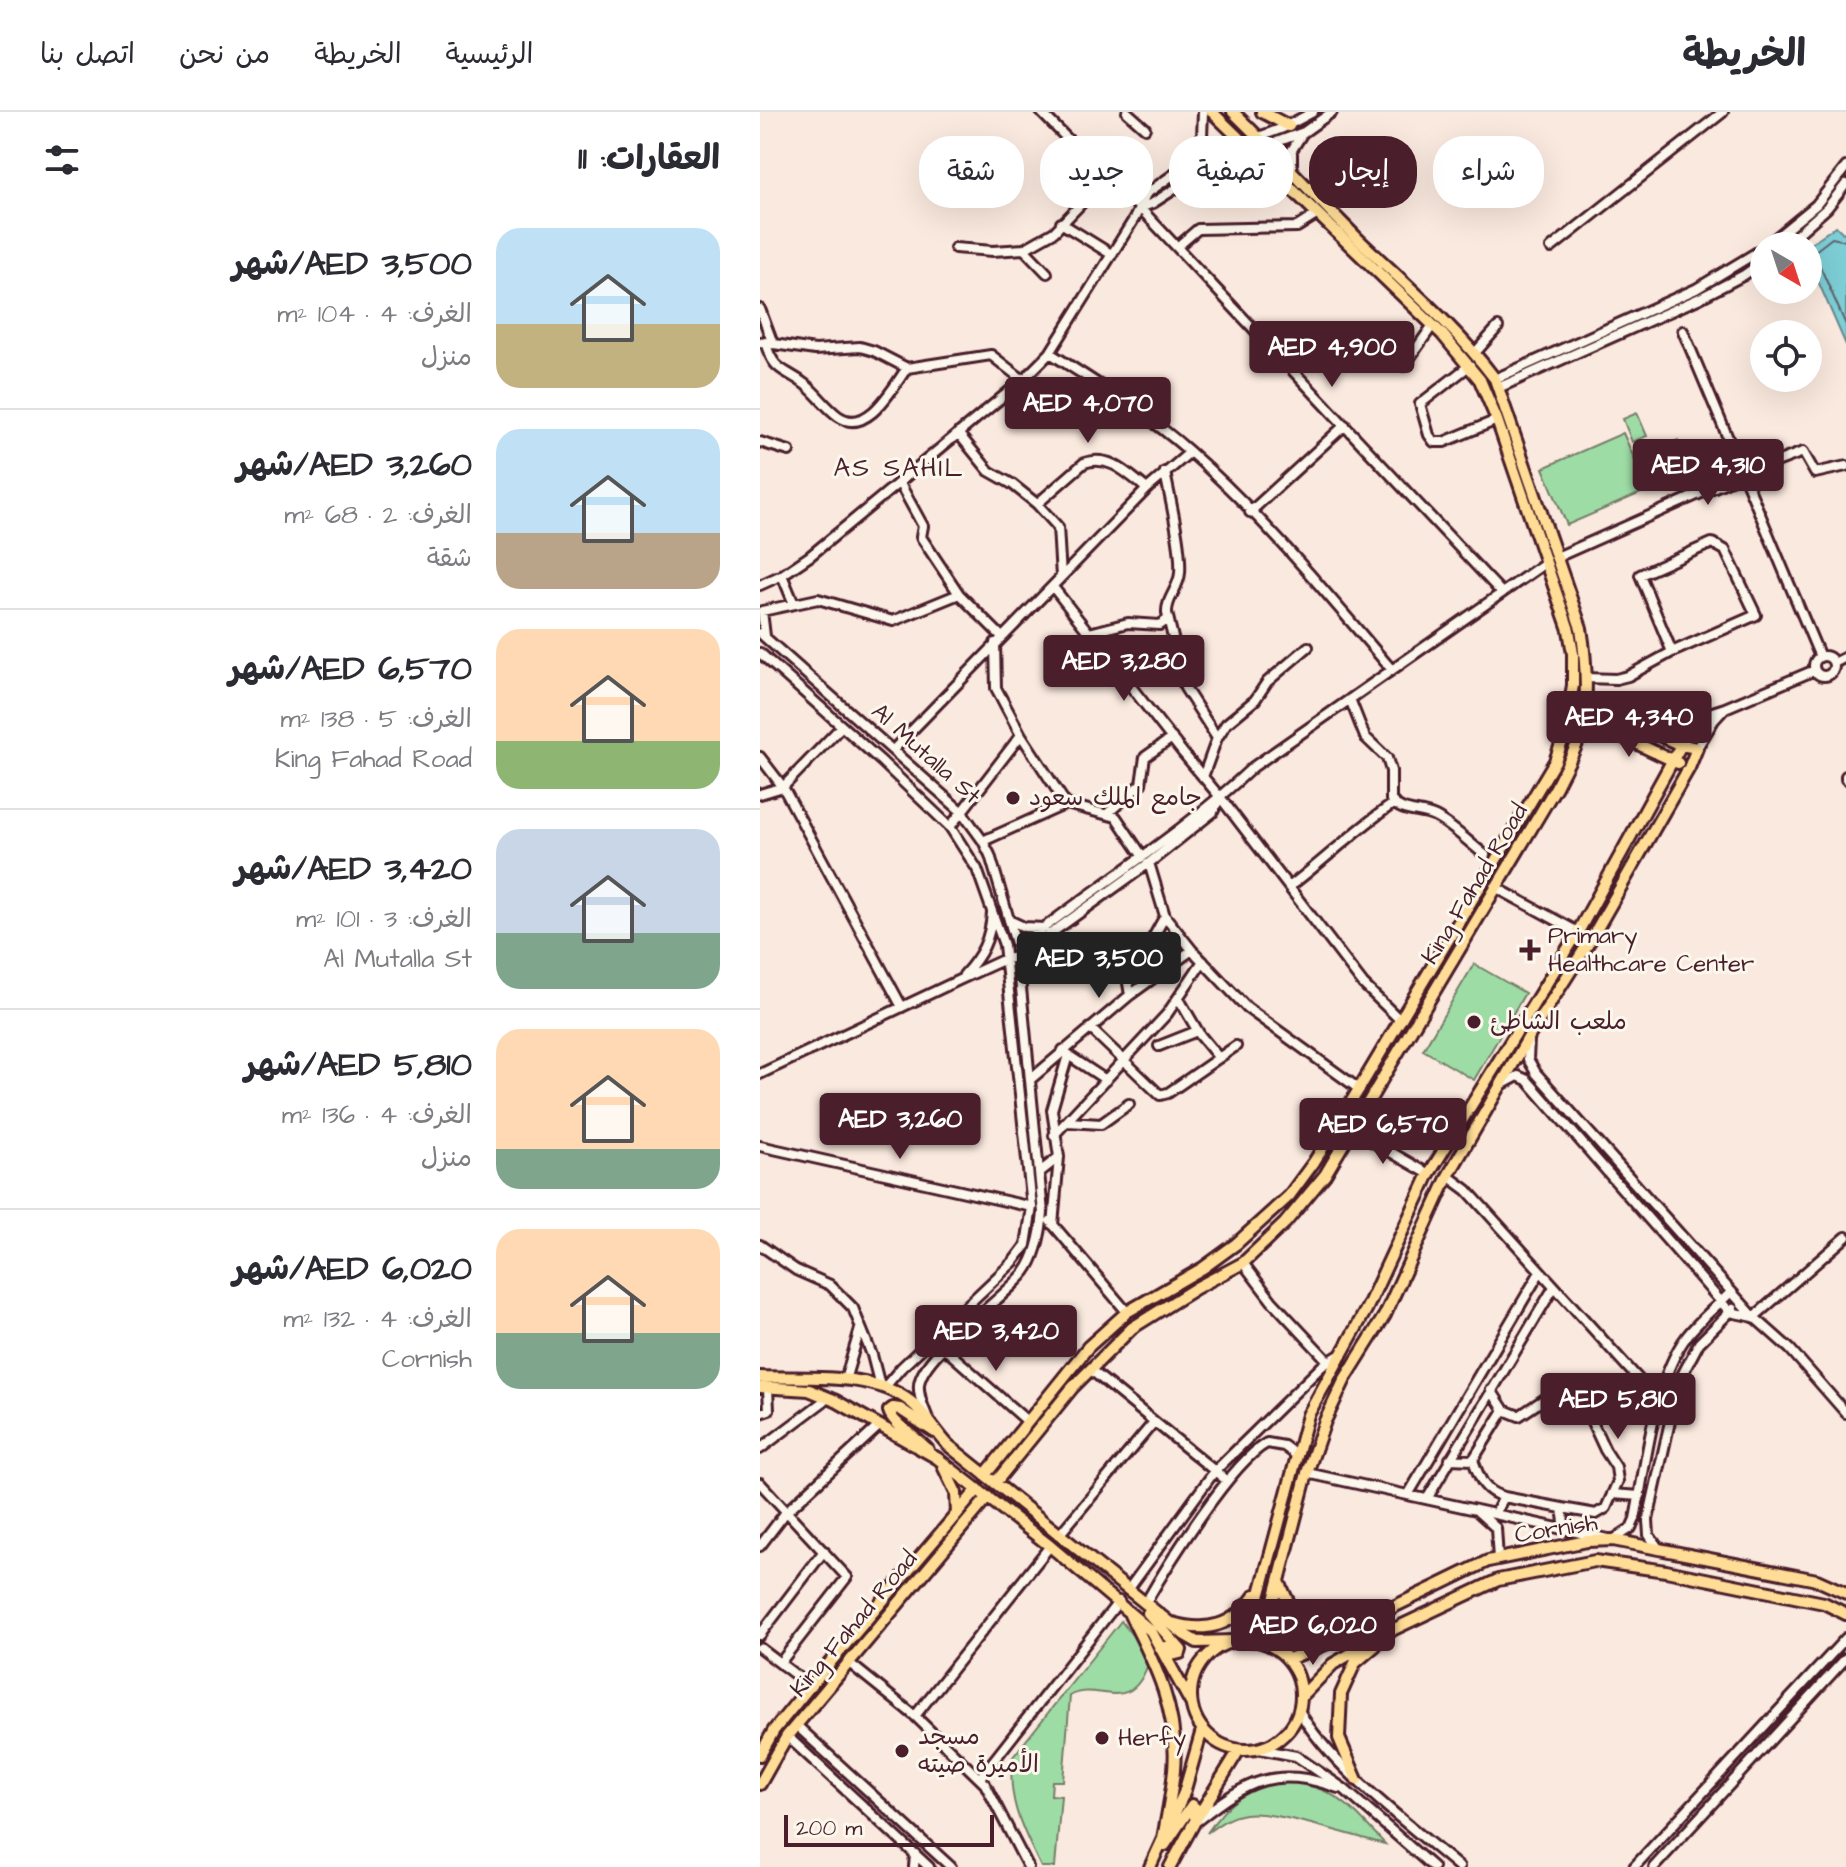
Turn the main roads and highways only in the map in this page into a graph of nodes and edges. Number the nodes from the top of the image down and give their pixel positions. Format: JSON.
{"nodes":[{"id":1,"x":1212,"y":112,"type":"edge"},
{"id":2,"x":1233,"y":112,"type":"edge"},
{"id":3,"x":1262,"y":112,"type":"edge"},
{"id":4,"x":1289,"y":126,"type":"road end"},
{"id":5,"x":1584,"y":702,"type":"junction"},
{"id":6,"x":1583,"y":718,"type":"junction"},
{"id":7,"x":1681,"y":745,"type":"junction"},
{"id":8,"x":1674,"y":761,"type":"junction"},
{"id":9,"x":1689,"y":768,"type":"junction"},
{"id":10,"x":1431,"y":970,"type":"junction"},
{"id":11,"x":1443,"y":976,"type":"junction"},
{"id":12,"x":760,"y":1377,"type":"edge"},
{"id":13,"x":764,"y":1387,"type":"edge"},
{"id":14,"x":939,"y":1435,"type":"junction"},
{"id":15,"x":1001,"y":1455,"type":"junction"},
{"id":16,"x":934,"y":1456,"type":"junction"},
{"id":17,"x":1011,"y":1462,"type":"junction"},
{"id":18,"x":990,"y":1479,"type":"junction"},
{"id":19,"x":978,"y":1489,"type":"junction"},
{"id":20,"x":988,"y":1497,"type":"junction"},
{"id":21,"x":972,"y":1504,"type":"junction"},
{"id":22,"x":957,"y":1514,"type":"junction"},
{"id":23,"x":1279,"y":1580,"type":"junction"},
{"id":24,"x":1261,"y":1587,"type":"junction"},
{"id":25,"x":1846,"y":1593,"type":"edge"},
{"id":26,"x":1137,"y":1597,"type":"junction"},
{"id":27,"x":1122,"y":1604,"type":"junction"},
{"id":28,"x":1846,"y":1614,"type":"edge"},
{"id":29,"x":1167,"y":1622,"type":"junction"},
{"id":30,"x":1392,"y":1630,"type":"junction"},
{"id":31,"x":1151,"y":1631,"type":"junction"},
{"id":32,"x":1342,"y":1637,"type":"junction"},
{"id":33,"x":1236,"y":1640,"type":"junction"},
{"id":34,"x":1280,"y":1651,"type":"junction"},
{"id":35,"x":1289,"y":1659,"type":"junction"},
{"id":36,"x":1302,"y":1696,"type":"junction"},
{"id":37,"x":1191,"y":1703,"type":"junction"},
{"id":38,"x":1202,"y":1730,"type":"junction"},
{"id":39,"x":1239,"y":1750,"type":"junction"},
{"id":40,"x":760,"y":1755,"type":"edge"},
{"id":41,"x":1357,"y":1780,"type":"road end"},
{"id":42,"x":760,"y":1784,"type":"edge"},
{"id":43,"x":1194,"y":1823,"type":"junction"},
{"id":44,"x":1163,"y":1839,"type":"junction"},
{"id":45,"x":1157,"y":1852,"type":"junction"},
{"id":46,"x":1150,"y":1867,"type":"edge"},
{"id":47,"x":1170,"y":1867,"type":"edge"}],
"edges":[{"from":1,"to":10,"type":"main road","name":"King Fahad Road"},
{"from":2,"to":5,"type":"main road","name":"King Fahad Road"},
{"from":3,"to":4,"type":"main road"},
{"from":5,"to":6,"type":"main road","name":"King Fahad Road"},
{"from":5,"to":7,"type":"main road"},
{"from":6,"to":8,"type":"main road"},
{"from":6,"to":11,"type":"main road","name":"King Fahad Road"},
{"from":7,"to":8,"type":"main road"},
{"from":7,"to":9,"type":"main road"},
{"from":8,"to":9,"type":"main road"},
{"from":8,"to":24,"type":"main road"},
{"from":9,"to":23,"type":"main road"},
{"from":10,"to":11,"type":"main road"},
{"from":10,"to":15,"type":"main road","name":"King Fahad Road"},
{"from":11,"to":17,"type":"main road","name":"King Fahad Road"},
{"from":12,"to":14,"type":"main road","name":"Al Mutalla St"},
{"from":13,"to":16,"type":"main road"},
{"from":14,"to":16,"type":"main road"},
{"from":14,"to":18,"type":"main road"},
{"from":15,"to":17,"type":"main road"},
{"from":15,"to":18,"type":"main road","name":"King Fahad Road"},
{"from":16,"to":19,"type":"main road"},
{"from":16,"to":22,"type":"main road"},
{"from":17,"to":18,"type":"main road","name":"King Fahad Road"},
{"from":18,"to":26,"type":"main road"},
{"from":19,"to":20,"type":"main road"},
{"from":19,"to":21,"type":"main road","name":"King Fahad Road"},
{"from":20,"to":21,"type":"main road","name":"King Fahad Road"},
{"from":20,"to":27,"type":"main road"},
{"from":21,"to":22,"type":"main road","name":"King Fahad Road"},
{"from":21,"to":42,"type":"main road","name":"King Fahad Road"},
{"from":22,"to":40,"type":"main road","name":"King Fahad Road"},
{"from":23,"to":32,"type":"main road"},
{"from":23,"to":34,"type":"main road"},
{"from":24,"to":29,"type":"main road"},
{"from":24,"to":33,"type":"main road"},
{"from":25,"to":32,"type":"main road","name":"Cornish"},
{"from":26,"to":29,"type":"main road"},
{"from":26,"to":31,"type":"main road"},
{"from":27,"to":31,"type":"main road"},
{"from":27,"to":44,"type":"main road"},
{"from":28,"to":30,"type":"main road","name":"Cornish"},
{"from":29,"to":33,"type":"main road"},
{"from":30,"to":36,"type":"main road","name":"Cornish"},
{"from":30,"to":41,"type":"main road"},
{"from":31,"to":37,"type":"main road"},
{"from":32,"to":35,"type":"main road","name":"Cornish"},
{"from":33,"to":34,"type":"main road"},
{"from":33,"to":37,"type":"main road"},
{"from":34,"to":35,"type":"main road"},
{"from":35,"to":36,"type":"main road"},
{"from":36,"to":39,"type":"main road"},
{"from":37,"to":38,"type":"main road"},
{"from":38,"to":39,"type":"main road"},
{"from":38,"to":44,"type":"main road"},
{"from":39,"to":43,"type":"main road"},
{"from":43,"to":45,"type":"main road"},
{"from":43,"to":47,"type":"main road"},
{"from":44,"to":45,"type":"main road"},
{"from":45,"to":46,"type":"main road"}]}
